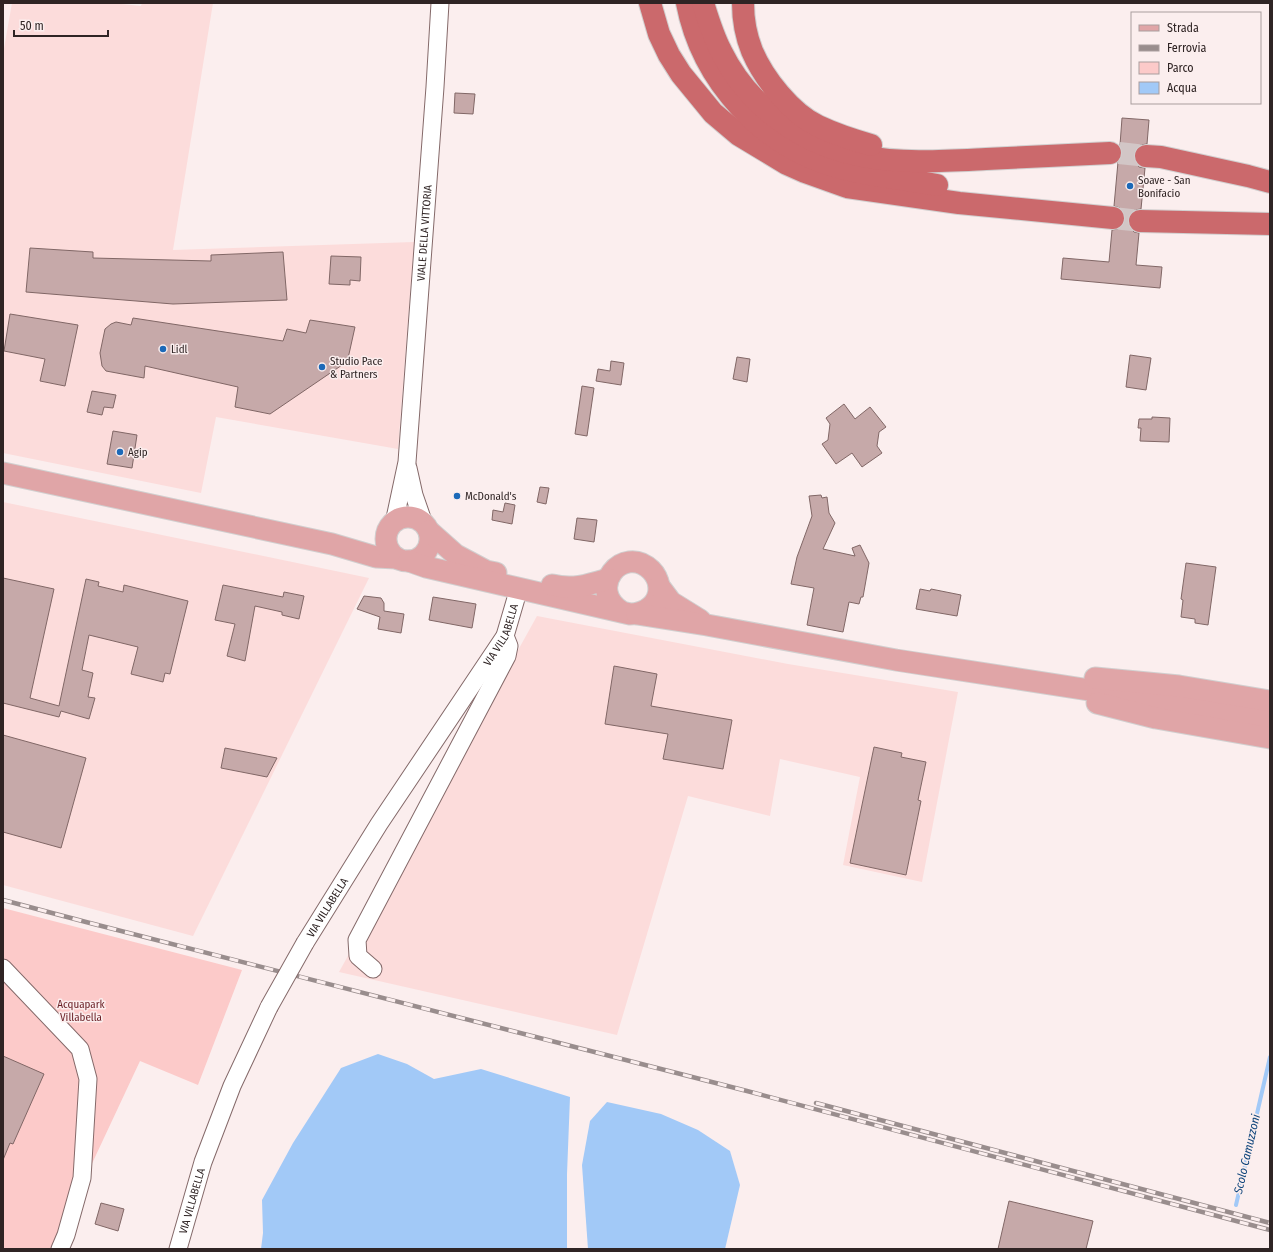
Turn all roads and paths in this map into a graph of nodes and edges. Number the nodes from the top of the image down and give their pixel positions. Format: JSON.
{"nodes":[{"id":1,"x":440,"y":3,"type":"edge"},
{"id":2,"x":650,"y":3,"type":"edge"},
{"id":3,"x":687,"y":3,"type":"edge"},
{"id":4,"x":702,"y":3,"type":"edge"},
{"id":5,"x":743,"y":3,"type":"edge"},
{"id":6,"x":1146,"y":156,"type":"tunnel mouth"},
{"id":7,"x":1270,"y":182,"type":"edge"},
{"id":8,"x":1067,"y":214,"type":"junction"},
{"id":9,"x":1113,"y":218,"type":"tunnel mouth"},
{"id":10,"x":1140,"y":221,"type":"tunnel mouth"},
{"id":11,"x":1270,"y":224,"type":"edge"},
{"id":12,"x":407,"y":462,"type":"junction"},
{"id":13,"x":3,"y":473,"type":"edge"},
{"id":14,"x":392,"y":526,"type":"junction"},
{"id":15,"x":426,"y":528,"type":"junction"},
{"id":16,"x":332,"y":544,"type":"junction"},
{"id":17,"x":403,"y":560,"type":"junction"},
{"id":18,"x":608,"y":579,"type":"junction"},
{"id":19,"x":659,"y":586,"type":"junction"},
{"id":20,"x":518,"y":588,"type":"junction"},
{"id":21,"x":630,"y":613,"type":"junction"},
{"id":22,"x":707,"y":625,"type":"junction"},
{"id":23,"x":504,"y":636,"type":"junction"},
{"id":24,"x":1004,"y":677,"type":"junction"},
{"id":25,"x":1270,"y":701,"type":"edge"},
{"id":26,"x":1270,"y":718,"type":"edge"},
{"id":27,"x":1270,"y":738,"type":"edge"},
{"id":28,"x":3,"y":968,"type":"edge"},
{"id":29,"x":373,"y":969,"type":"dead end"},
{"id":30,"x":60,"y":1249,"type":"edge"},
{"id":31,"x":178,"y":1249,"type":"edge"}],
"edges":[{"from":1,"to":12,"type":"street","name":"VIALE DELLA VITTORIA"},
{"from":2,"to":8,"type":"highway"},
{"from":3,"to":8,"type":"highway"},
{"from":4,"to":5,"type":"highway"},
{"from":6,"to":7,"type":"highway"},
{"from":8,"to":9,"type":"highway"},
{"from":10,"to":11,"type":"highway"},
{"from":12,"to":14,"type":"street","name":"VIALE DELLA VITTORIA"},
{"from":12,"to":15,"type":"street","name":"VIALE DELLA VITTORIA"},
{"from":13,"to":16,"type":"main road"},
{"from":14,"to":15,"type":"main road"},
{"from":14,"to":16,"type":"main road"},
{"from":14,"to":17,"type":"main road"},
{"from":15,"to":17,"type":"main road"},
{"from":15,"to":18,"type":"main road"},
{"from":16,"to":17,"type":"main road"},
{"from":17,"to":20,"type":"main road"},
{"from":18,"to":19,"type":"main road"},
{"from":18,"to":21,"type":"main road"},
{"from":19,"to":21,"type":"main road"},
{"from":19,"to":22,"type":"main road"},
{"from":20,"to":21,"type":"main road"},
{"from":20,"to":23,"type":"street","name":"VIA VILLABELLA"},
{"from":21,"to":22,"type":"main road"},
{"from":22,"to":24,"type":"main road"},
{"from":23,"to":29,"type":"street"},
{"from":23,"to":31,"type":"street","name":"VIA VILLABELLA","bridge":true},
{"from":24,"to":25,"type":"main road"},
{"from":24,"to":26,"type":"main road"},
{"from":24,"to":27,"type":"main road"},
{"from":28,"to":30,"type":"street"}]}
